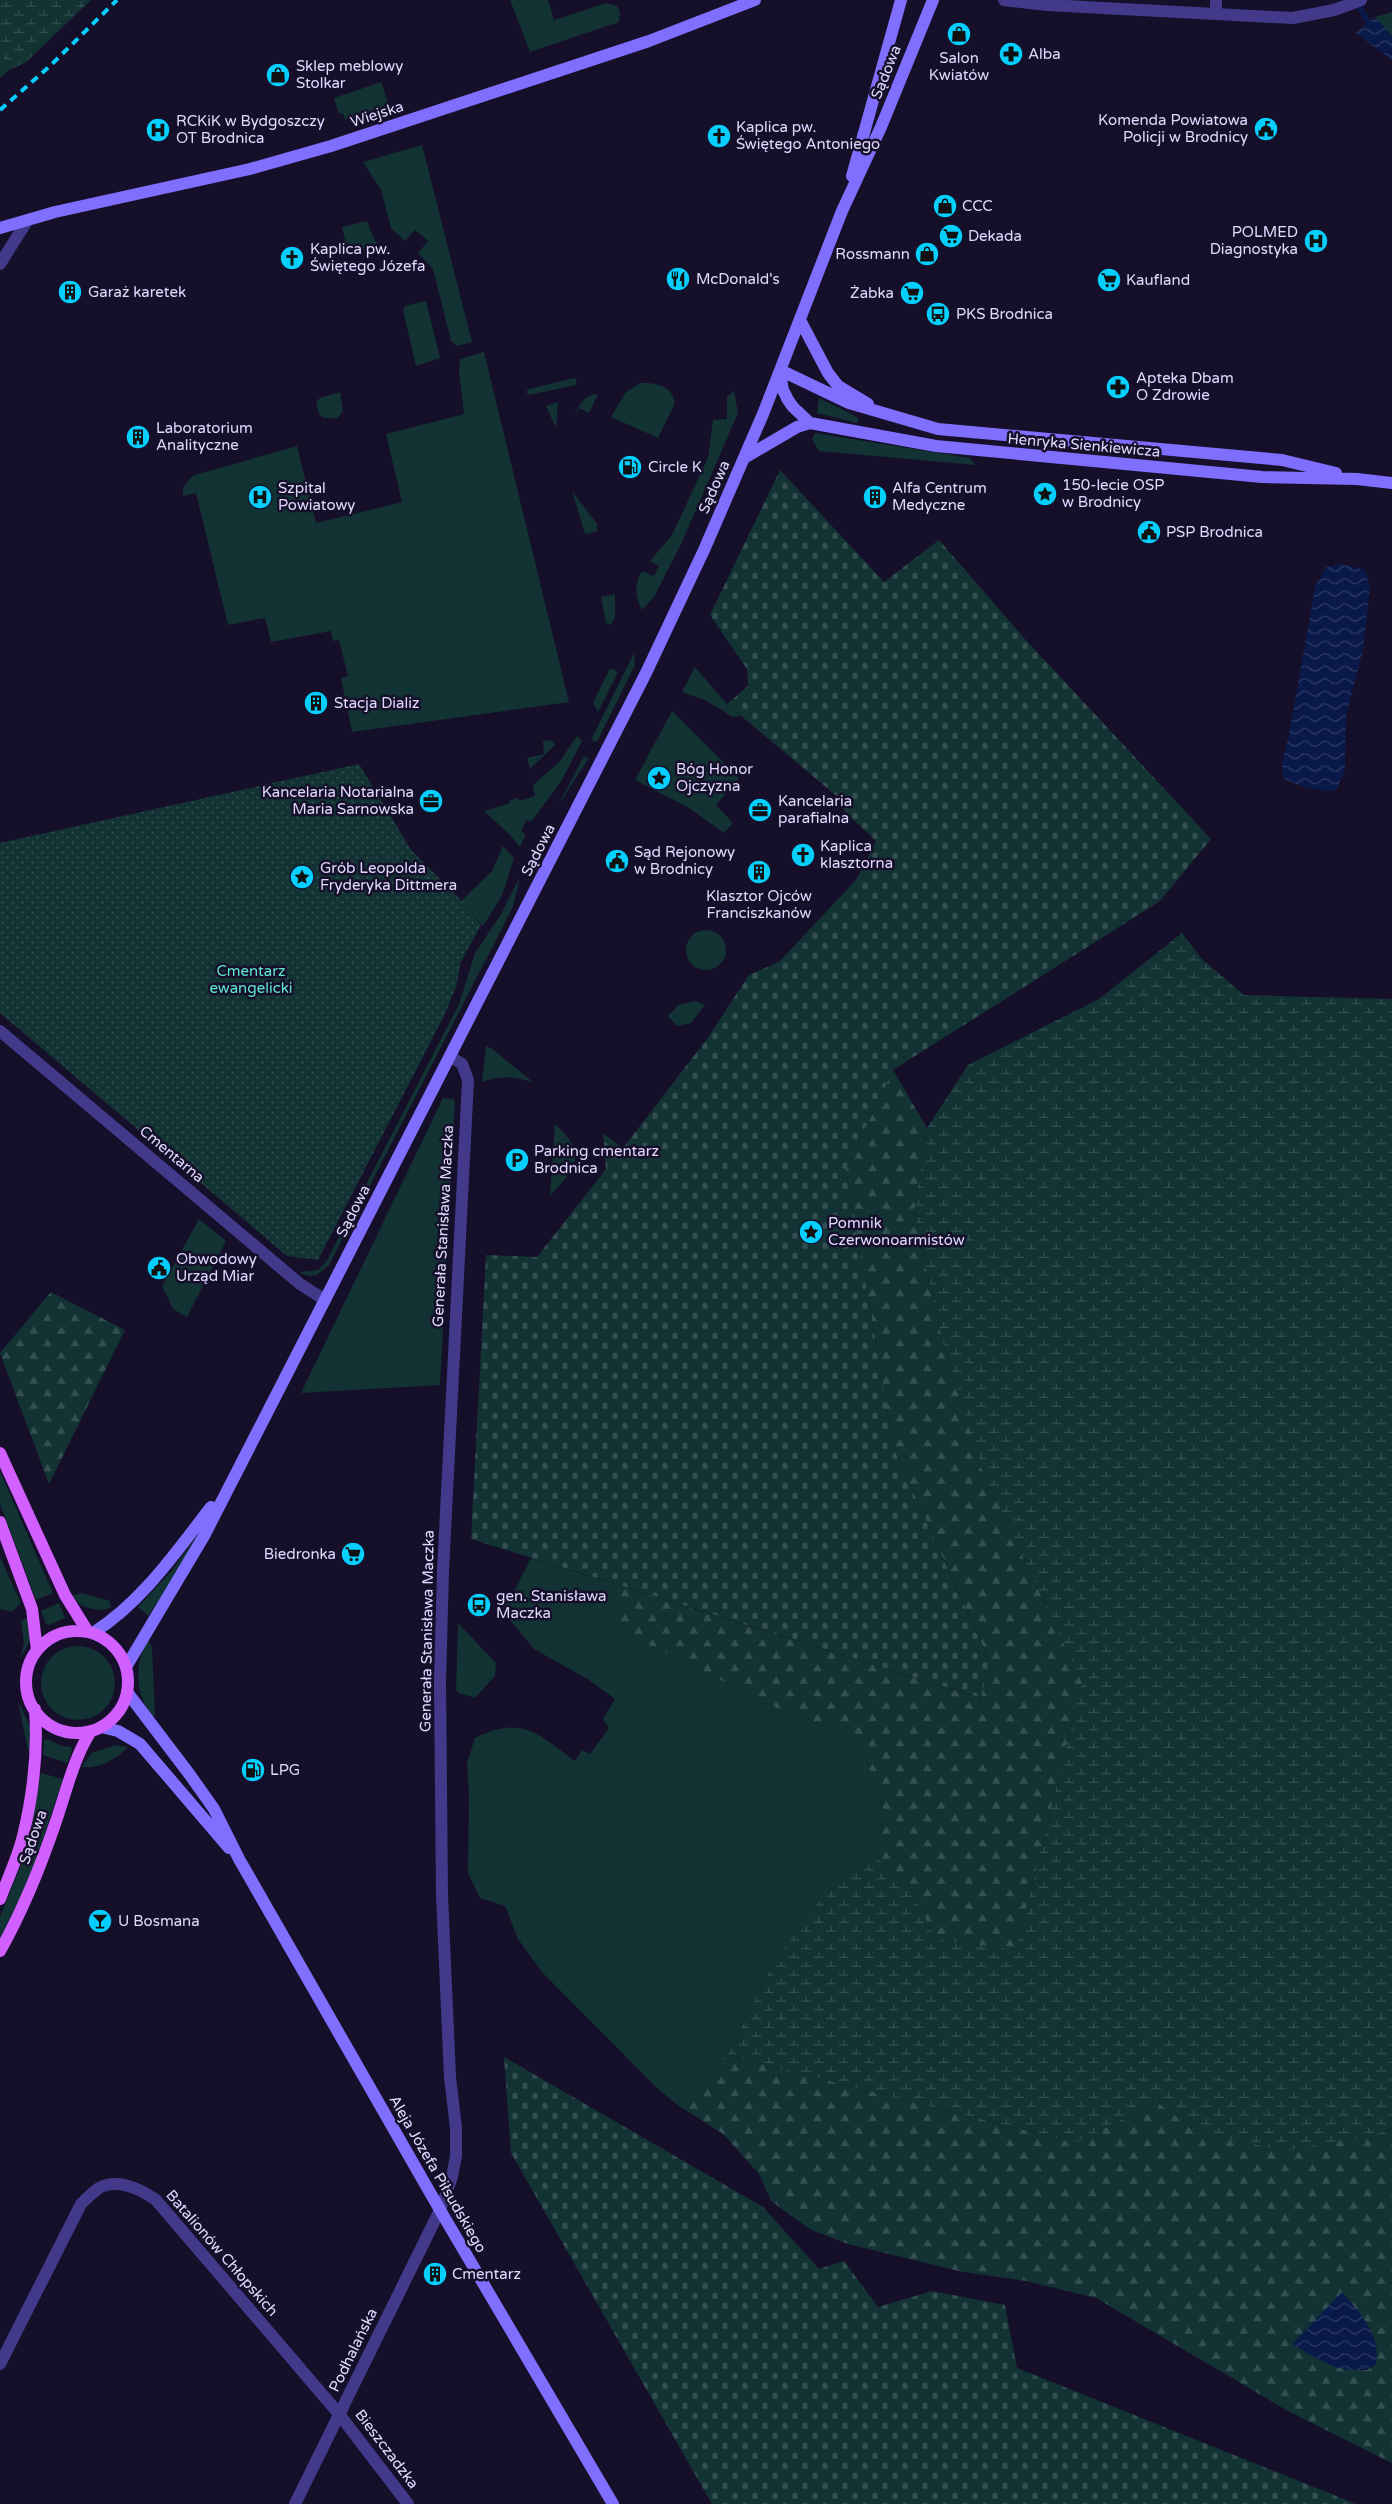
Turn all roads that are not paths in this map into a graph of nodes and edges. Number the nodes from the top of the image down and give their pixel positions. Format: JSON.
{"nodes":[{"id":1,"x":755,"y":0,"type":"edge"},
{"id":2,"x":901,"y":0,"type":"edge"},
{"id":3,"x":934,"y":0,"type":"edge"},
{"id":4,"x":1004,"y":0,"type":"edge"},
{"id":5,"x":1216,"y":0,"type":"edge"},
{"id":6,"x":1361,"y":0,"type":"edge"},
{"id":7,"x":1216,"y":14,"type":"junction"},
{"id":8,"x":842,"y":211,"type":"junction"},
{"id":9,"x":27,"y":221,"type":"junction"},
{"id":10,"x":0,"y":228,"type":"edge"},
{"id":11,"x":0,"y":264,"type":"edge"},
{"id":12,"x":800,"y":320,"type":"junction"},
{"id":13,"x":780,"y":370,"type":"junction"},
{"id":14,"x":886,"y":414,"type":"junction"},
{"id":15,"x":810,"y":423,"type":"junction"},
{"id":16,"x":991,"y":434,"type":"junction"},
{"id":17,"x":1110,"y":445,"type":"junction"},
{"id":18,"x":989,"y":452,"type":"junction"},
{"id":19,"x":744,"y":458,"type":"junction"},
{"id":20,"x":1108,"y":463,"type":"junction"},
{"id":21,"x":1357,"y":478,"type":"junction"},
{"id":22,"x":1392,"y":483,"type":"edge"},
{"id":23,"x":0,"y":1031,"type":"edge"},
{"id":24,"x":451,"y":1057,"type":"junction"},
{"id":25,"x":325,"y":1300,"type":"junction"},
{"id":26,"x":0,"y":1453,"type":"edge"},
{"id":27,"x":227,"y":1488,"type":"junction"},
{"id":28,"x":0,"y":1522,"type":"edge"},
{"id":29,"x":90,"y":1632,"type":"junction"},
{"id":30,"x":37,"y":1650,"type":"junction"},
{"id":31,"x":126,"y":1667,"type":"junction"},
{"id":32,"x":127,"y":1692,"type":"junction"},
{"id":33,"x":34,"y":1709,"type":"junction"},
{"id":34,"x":96,"y":1729,"type":"junction"},
{"id":35,"x":239,"y":1859,"type":"junction"},
{"id":36,"x":0,"y":1898,"type":"edge"},
{"id":37,"x":0,"y":1951,"type":"edge"},
{"id":38,"x":440,"y":2210,"type":"junction"},
{"id":39,"x":0,"y":2364,"type":"edge"},
{"id":40,"x":340,"y":2414,"type":"junction"},
{"id":41,"x":294,"y":2504,"type":"edge"},
{"id":42,"x":408,"y":2504,"type":"edge"},
{"id":43,"x":613,"y":2504,"type":"edge"}],
"edges":[{"from":1,"to":9,"type":"main road","name":"Wiejska"},
{"from":2,"to":8,"type":"main road","name":"Sądowa"},
{"from":3,"to":8,"type":"main road","name":"Sądowa"},
{"from":4,"to":7,"type":"street"},
{"from":5,"to":7,"type":"street"},
{"from":6,"to":7,"type":"street"},
{"from":8,"to":12,"type":"main road","name":"Sądowa"},
{"from":9,"to":10,"type":"main road","name":"Wiejska"},
{"from":9,"to":11,"type":"street"},
{"from":12,"to":13,"type":"main road","name":"Sądowa"},
{"from":12,"to":14,"type":"main road","name":"Henryka Sienkiewicza"},
{"from":13,"to":14,"type":"main road","name":"Henryka Sienkiewicza"},
{"from":13,"to":15,"type":"main road"},
{"from":13,"to":19,"type":"main road","name":"Sądowa"},
{"from":14,"to":16,"type":"main road","name":"Henryka Sienkiewicza"},
{"from":15,"to":18,"type":"main road","name":"Henryka Sienkiewicza"},
{"from":15,"to":19,"type":"main road"},
{"from":16,"to":17,"type":"main road","name":"Henryka Sienkiewicza"},
{"from":16,"to":18,"type":"main road"},
{"from":17,"to":20,"type":"main road"},
{"from":17,"to":21,"type":"main road","name":"Henryka Sienkiewicza"},
{"from":18,"to":20,"type":"main road","name":"Henryka Sienkiewicza"},
{"from":19,"to":24,"type":"main road","name":"Sądowa"},
{"from":20,"to":21,"type":"main road","name":"Henryka Sienkiewicza"},
{"from":21,"to":22,"type":"main road","name":"Henryka Sienkiewicza"},
{"from":23,"to":25,"type":"street","name":"Cmentarna"},
{"from":24,"to":25,"type":"main road","name":"Sądowa"},
{"from":24,"to":38,"type":"street","name":"Generała Stanisława Maczka"},
{"from":25,"to":27,"type":"main road","name":"Sądowa"},
{"from":26,"to":29,"type":"main road"},
{"from":27,"to":29,"type":"main road","name":"Sądowa"},
{"from":27,"to":31,"type":"main road","name":"Sądowa"},
{"from":28,"to":30,"type":"main road"},
{"from":29,"to":30,"type":"main road"},
{"from":29,"to":31,"type":"main road"},
{"from":30,"to":33,"type":"main road"},
{"from":31,"to":32,"type":"main road"},
{"from":32,"to":34,"type":"main road"},
{"from":32,"to":35,"type":"main road","name":"Aleja Józefa Piłsudskiego"},
{"from":33,"to":34,"type":"main road"},
{"from":33,"to":36,"type":"main road","name":"Sądowa"},
{"from":34,"to":35,"type":"main road","name":"Aleja Józefa Piłsudskiego"},
{"from":34,"to":37,"type":"main road","name":"Sądowa"},
{"from":35,"to":38,"type":"main road","name":"Aleja Józefa Piłsudskiego"},
{"from":38,"to":40,"type":"street","name":"Podhalańska"},
{"from":38,"to":43,"type":"main road","name":"Aleja Józefa Piłsudskiego"},
{"from":39,"to":40,"type":"street","name":"Batalionów Chłopskich"},
{"from":40,"to":41,"type":"street","name":"Podhalańska"},
{"from":40,"to":42,"type":"street","name":"Bieszczadzka"}]}
